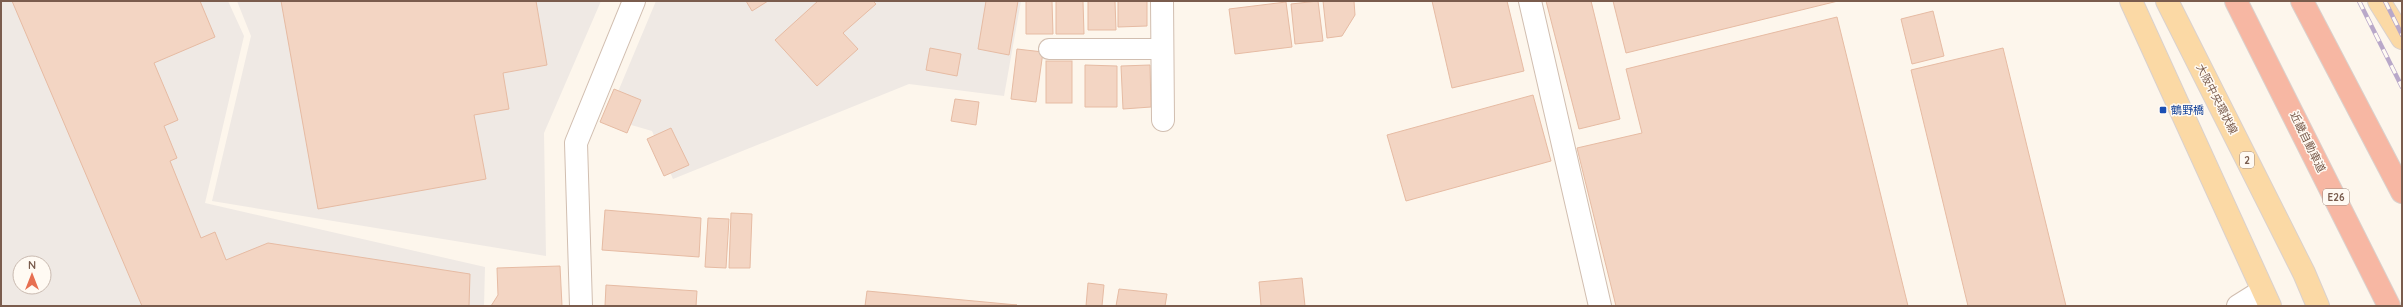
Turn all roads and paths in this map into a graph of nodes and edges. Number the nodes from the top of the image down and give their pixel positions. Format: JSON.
{"nodes":[{"id":1,"x":634,"y":1,"type":"edge"},
{"id":2,"x":1162,"y":1,"type":"edge"},
{"id":3,"x":1530,"y":1,"type":"edge"},
{"id":4,"x":2131,"y":1,"type":"edge"},
{"id":5,"x":2236,"y":1,"type":"edge"},
{"id":6,"x":2302,"y":1,"type":"edge"},
{"id":7,"x":2379,"y":1,"type":"edge"},
{"id":8,"x":2167,"y":6,"type":"edge"},
{"id":9,"x":2402,"y":38,"type":"edge"},
{"id":10,"x":1049,"y":49,"type":"dead end"},
{"id":11,"x":1162,"y":49,"type":"junction"},
{"id":12,"x":1163,"y":120,"type":"dead end"},
{"id":13,"x":2402,"y":192,"type":"edge"},
{"id":14,"x":2266,"y":299,"type":"edge"},
{"id":15,"x":581,"y":306,"type":"edge"},
{"id":16,"x":1600,"y":306,"type":"edge"},
{"id":17,"x":2238,"y":306,"type":"edge"},
{"id":18,"x":2318,"y":306,"type":"edge"},
{"id":19,"x":2389,"y":306,"type":"edge"}],
"edges":[{"from":1,"to":15,"type":"street"},
{"from":2,"to":11,"type":"street"},
{"from":3,"to":16,"type":"street"},
{"from":4,"to":14,"type":"main road"},
{"from":5,"to":19,"type":"highway","name":"近畿自動車道","number":"E26"},
{"from":6,"to":13,"type":"highway"},
{"from":7,"to":9,"type":"main road"},
{"from":8,"to":18,"type":"main road","name":"大阪中央環状線","number":"2"},
{"from":10,"to":11,"type":"lane"},
{"from":11,"to":12,"type":"street"},
{"from":14,"to":17,"type":"street"}]}
